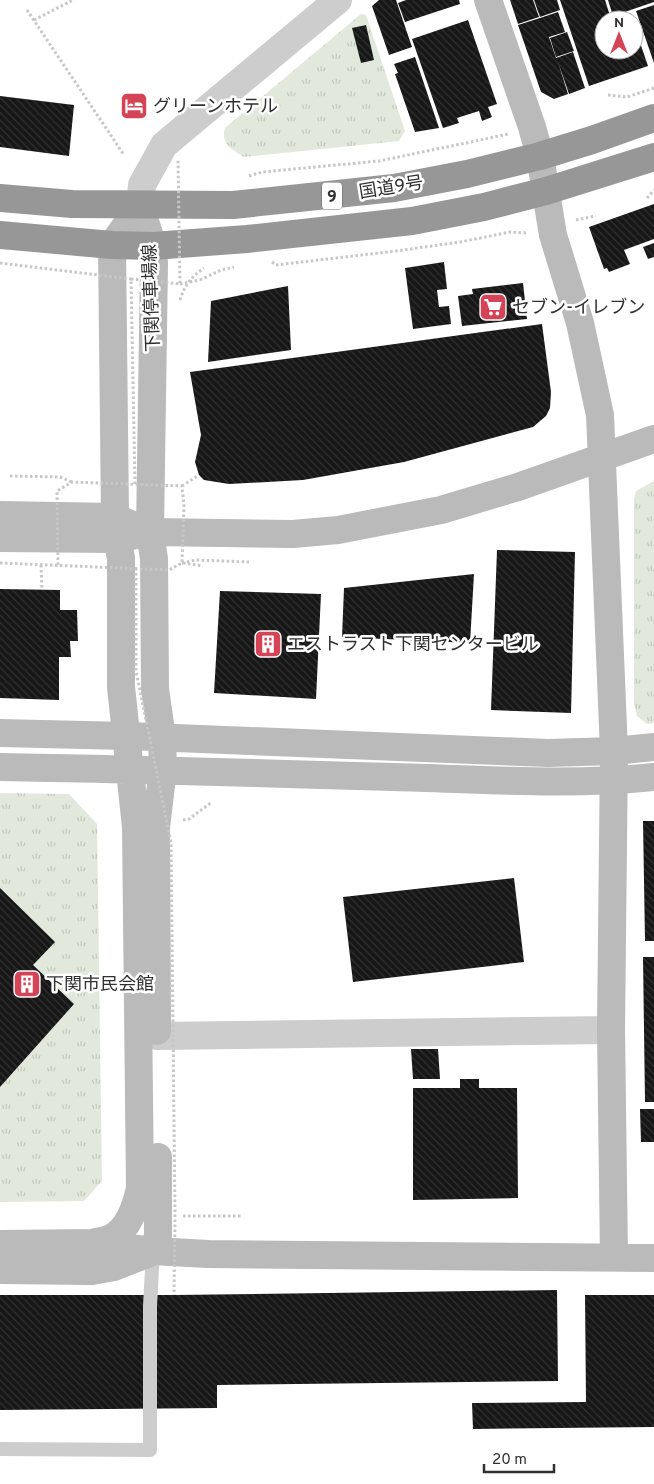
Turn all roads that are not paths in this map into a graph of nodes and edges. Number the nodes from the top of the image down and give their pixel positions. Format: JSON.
{"nodes":[{"id":1,"x":338,"y":0,"type":"edge"},
{"id":2,"x":488,"y":0,"type":"edge"},
{"id":3,"x":654,"y":118,"type":"edge"},
{"id":4,"x":540,"y":156,"type":"junction"},
{"id":5,"x":654,"y":157,"type":"edge"},
{"id":6,"x":546,"y":191,"type":"junction"},
{"id":7,"x":0,"y":198,"type":"edge"},
{"id":8,"x":140,"y":206,"type":"junction"},
{"id":9,"x":0,"y":235,"type":"edge"},
{"id":10,"x":112,"y":245,"type":"junction"},
{"id":11,"x":153,"y":246,"type":"junction"},
{"id":12,"x":654,"y":439,"type":"edge"},
{"id":13,"x":602,"y":457,"type":"junction"},
{"id":14,"x":0,"y":515,"type":"edge"},
{"id":15,"x":116,"y":528,"type":"junction"},
{"id":16,"x":150,"y":532,"type":"junction"},
{"id":17,"x":0,"y":538,"type":"edge"},
{"id":18,"x":0,"y":733,"type":"edge"},
{"id":19,"x":128,"y":736,"type":"junction"},
{"id":20,"x":162,"y":738,"type":"junction"},
{"id":21,"x":654,"y":747,"type":"edge"},
{"id":22,"x":614,"y":751,"type":"junction"},
{"id":23,"x":0,"y":767,"type":"edge"},
{"id":24,"x":129,"y":768,"type":"junction"},
{"id":25,"x":163,"y":769,"type":"junction"},
{"id":26,"x":654,"y":777,"type":"edge"},
{"id":27,"x":613,"y":781,"type":"junction"},
{"id":28,"x":612,"y":1030,"type":"junction"},
{"id":29,"x":157,"y":1036,"type":"junction"},
{"id":30,"x":158,"y":1202,"type":"junction"},
{"id":31,"x":92,"y":1242,"type":"junction"},
{"id":32,"x":0,"y":1244,"type":"edge"},
{"id":33,"x":153,"y":1251,"type":"junction"},
{"id":34,"x":208,"y":1254,"type":"junction"},
{"id":35,"x":614,"y":1258,"type":"junction"},
{"id":36,"x":654,"y":1258,"type":"edge"},
{"id":37,"x":0,"y":1270,"type":"edge"},
{"id":38,"x":0,"y":1449,"type":"edge"}],
"edges":[{"from":1,"to":8,"type":"street"},
{"from":2,"to":4,"type":"street"},
{"from":3,"to":4,"type":"highway","name":"国道9号","number":"9"},
{"from":4,"to":6,"type":"street"},
{"from":4,"to":8,"type":"highway","name":"国道9号","number":"9"},
{"from":5,"to":6,"type":"highway","name":"国道9号","number":"9"},
{"from":6,"to":11,"type":"highway","name":"国道9号","number":"9"},
{"from":6,"to":13,"type":"street"},
{"from":7,"to":8,"type":"highway","name":"国道9号","number":"9"},
{"from":8,"to":10,"type":"street","name":"下関停車場線"},
{"from":8,"to":11,"type":"street","name":"下関停車場線"},
{"from":9,"to":10,"type":"highway","name":"国道9号","number":"9"},
{"from":10,"to":11,"type":"highway","name":"国道9号","number":"9"},
{"from":10,"to":15,"type":"street"},
{"from":11,"to":16,"type":"street","name":"下関停車場線"},
{"from":12,"to":13,"type":"street"},
{"from":13,"to":16,"type":"street"},
{"from":13,"to":22,"type":"street"},
{"from":14,"to":15,"type":"street"},
{"from":15,"to":16,"type":"street"},
{"from":15,"to":17,"type":"street"},
{"from":15,"to":19,"type":"street"},
{"from":16,"to":20,"type":"street","name":"下関停車場線"},
{"from":18,"to":19,"type":"street"},
{"from":19,"to":20,"type":"street"},
{"from":19,"to":24,"type":"street"},
{"from":20,"to":22,"type":"street"},
{"from":20,"to":25,"type":"street","name":"下関停車場線"},
{"from":21,"to":22,"type":"street"},
{"from":22,"to":27,"type":"street"},
{"from":23,"to":24,"type":"street"},
{"from":24,"to":25,"type":"street"},
{"from":24,"to":30,"type":"street"},
{"from":25,"to":27,"type":"street"},
{"from":25,"to":29,"type":"street","name":"下関停車場線"},
{"from":26,"to":27,"type":"street"},
{"from":27,"to":28,"type":"street"},
{"from":28,"to":29,"type":"street"},
{"from":28,"to":35,"type":"street"},
{"from":29,"to":30,"type":"street","name":"下関停車場線"},
{"from":30,"to":31,"type":"street"},
{"from":30,"to":33,"type":"street"},
{"from":30,"to":34,"type":"street"},
{"from":31,"to":32,"type":"street"},
{"from":31,"to":33,"type":"street"},
{"from":33,"to":34,"type":"street"},
{"from":33,"to":37,"type":"street"},
{"from":33,"to":38,"type":"lane"},
{"from":34,"to":35,"type":"street"},
{"from":35,"to":36,"type":"street"}]}
